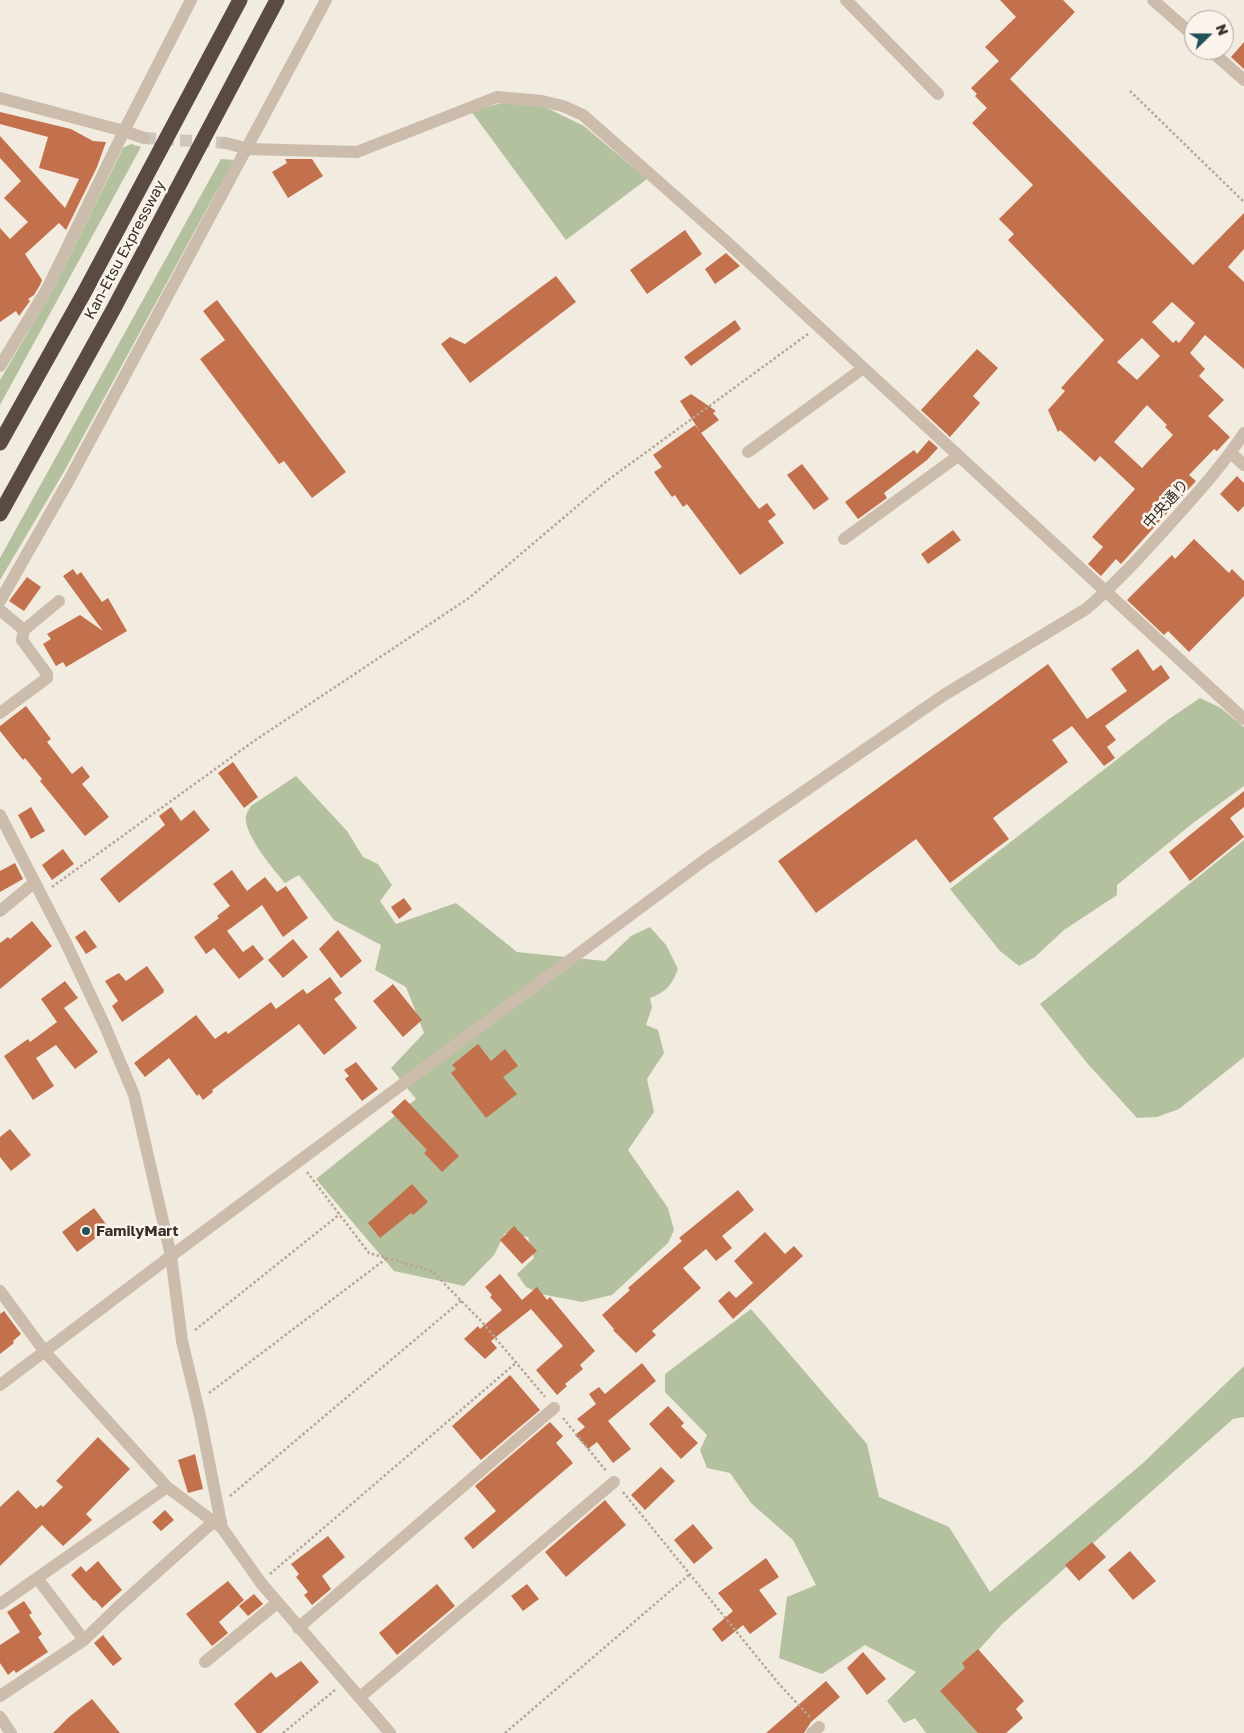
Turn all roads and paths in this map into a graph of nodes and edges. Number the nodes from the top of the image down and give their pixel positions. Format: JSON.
{"nodes":[{"id":1,"x":191,"y":0,"type":"edge"},
{"id":2,"x":240,"y":0,"type":"edge"},
{"id":3,"x":277,"y":0,"type":"edge"},
{"id":4,"x":326,"y":0,"type":"edge"},
{"id":5,"x":846,"y":0,"type":"edge"},
{"id":6,"x":1153,"y":0,"type":"edge"},
{"id":7,"x":1184,"y":27,"type":"edge"},
{"id":8,"x":1221,"y":60,"type":"edge"},
{"id":9,"x":1244,"y":80,"type":"edge"},
{"id":10,"x":1130,"y":91,"type":"dead end"},
{"id":11,"x":938,"y":94,"type":"dead end"},
{"id":12,"x":0,"y":98,"type":"edge"},
{"id":13,"x":124,"y":131,"type":"junction"},
{"id":14,"x":144,"y":138,"type":"tunnel mouth"},
{"id":15,"x":226,"y":143,"type":"tunnel mouth"},
{"id":16,"x":248,"y":149,"type":"junction"},
{"id":17,"x":1244,"y":202,"type":"edge"},
{"id":18,"x":817,"y":327,"type":"junction"},
{"id":19,"x":0,"y":366,"type":"edge"},
{"id":20,"x":862,"y":369,"type":"junction"},
{"id":21,"x":1244,"y":433,"type":"edge"},
{"id":22,"x":0,"y":443,"type":"edge"},
{"id":23,"x":748,"y":452,"type":"dead end"},
{"id":24,"x":1231,"y":453,"type":"junction"},
{"id":25,"x":958,"y":456,"type":"junction"},
{"id":26,"x":1244,"y":465,"type":"edge"},
{"id":27,"x":0,"y":514,"type":"edge"},
{"id":28,"x":844,"y":539,"type":"dead end"},
{"id":29,"x":1106,"y":592,"type":"junction"},
{"id":30,"x":0,"y":601,"type":"edge"},
{"id":31,"x":59,"y":601,"type":"dead end"},
{"id":32,"x":0,"y":610,"type":"edge"},
{"id":33,"x":24,"y":630,"type":"junction"},
{"id":34,"x":0,"y":713,"type":"edge"},
{"id":35,"x":1244,"y":719,"type":"edge"},
{"id":36,"x":0,"y":815,"type":"edge"},
{"id":37,"x":35,"y":882,"type":"junction"},
{"id":38,"x":42,"y":894,"type":"junction"},
{"id":39,"x":0,"y":911,"type":"edge"},
{"id":40,"x":299,"y":1161,"type":"junction"},
{"id":41,"x":340,"y":1214,"type":"junction"},
{"id":42,"x":171,"y":1256,"type":"junction"},
{"id":43,"x":387,"y":1258,"type":"junction"},
{"id":44,"x":0,"y":1291,"type":"edge"},
{"id":45,"x":462,"y":1300,"type":"junction"},
{"id":46,"x":182,"y":1341,"type":"junction"},
{"id":47,"x":45,"y":1352,"type":"junction"},
{"id":48,"x":517,"y":1362,"type":"junction"},
{"id":49,"x":0,"y":1385,"type":"edge"},
{"id":50,"x":196,"y":1402,"type":"junction"},
{"id":51,"x":554,"y":1408,"type":"junction"},
{"id":52,"x":614,"y":1482,"type":"junction"},
{"id":53,"x":167,"y":1487,"type":"junction"},
{"id":54,"x":218,"y":1506,"type":"junction"},
{"id":55,"x":218,"y":1525,"type":"junction"},
{"id":56,"x":690,"y":1574,"type":"junction"},
{"id":57,"x":37,"y":1578,"type":"junction"},
{"id":58,"x":261,"y":1583,"type":"junction"},
{"id":59,"x":277,"y":1603,"type":"junction"},
{"id":60,"x":0,"y":1604,"type":"edge"},
{"id":61,"x":298,"y":1628,"type":"junction"},
{"id":62,"x":84,"y":1640,"type":"junction"},
{"id":63,"x":205,"y":1662,"type":"dead end"},
{"id":64,"x":346,"y":1682,"type":"junction"},
{"id":65,"x":0,"y":1696,"type":"edge"},
{"id":66,"x":360,"y":1697,"type":"junction"},
{"id":67,"x":0,"y":1717,"type":"edge"},
{"id":68,"x":816,"y":1730,"type":"edge"},
{"id":69,"x":11,"y":1733,"type":"edge"},
{"id":70,"x":283,"y":1733,"type":"edge"},
{"id":71,"x":390,"y":1733,"type":"edge"},
{"id":72,"x":505,"y":1733,"type":"edge"}],
"edges":[{"from":1,"to":13,"type":"street"},
{"from":2,"to":22,"type":"highway","name":"Kan-Etsu Expressway"},
{"from":3,"to":27,"type":"highway","name":"Kan-Etsu Expressway"},
{"from":4,"to":16,"type":"street"},
{"from":5,"to":11,"type":"street"},
{"from":6,"to":7,"type":"street"},
{"from":8,"to":9,"type":"street"},
{"from":10,"to":17,"type":"path"},
{"from":12,"to":13,"type":"street"},
{"from":13,"to":14,"type":"street"},
{"from":13,"to":19,"type":"street"},
{"from":15,"to":16,"type":"street"},
{"from":16,"to":18,"type":"street"},
{"from":16,"to":30,"type":"street"},
{"from":18,"to":20,"type":"street"},
{"from":18,"to":38,"type":"path"},
{"from":20,"to":23,"type":"street"},
{"from":20,"to":25,"type":"street"},
{"from":21,"to":24,"type":"street","name":"中央通り"},
{"from":24,"to":26,"type":"street"},
{"from":24,"to":29,"type":"street","name":"中央通り"},
{"from":25,"to":28,"type":"street"},
{"from":25,"to":29,"type":"street"},
{"from":29,"to":35,"type":"street"},
{"from":29,"to":40,"type":"street","name":"中央通り"},
{"from":31,"to":33,"type":"street"},
{"from":32,"to":33,"type":"street"},
{"from":33,"to":34,"type":"street"},
{"from":36,"to":37,"type":"street"},
{"from":37,"to":38,"type":"street"},
{"from":37,"to":39,"type":"street"},
{"from":38,"to":42,"type":"street"},
{"from":40,"to":41,"type":"path"},
{"from":40,"to":42,"type":"street","name":"中央通り"},
{"from":41,"to":43,"type":"path"},
{"from":41,"to":46,"type":"path"},
{"from":42,"to":46,"type":"street"},
{"from":42,"to":47,"type":"street","name":"中央通り"},
{"from":43,"to":45,"type":"path"},
{"from":43,"to":50,"type":"path"},
{"from":44,"to":47,"type":"street"},
{"from":45,"to":48,"type":"path"},
{"from":45,"to":54,"type":"path"},
{"from":46,"to":50,"type":"street"},
{"from":47,"to":49,"type":"street","name":"中央通り"},
{"from":47,"to":53,"type":"street"},
{"from":48,"to":51,"type":"path"},
{"from":48,"to":58,"type":"path"},
{"from":50,"to":54,"type":"street"},
{"from":51,"to":52,"type":"path"},
{"from":51,"to":61,"type":"street"},
{"from":52,"to":56,"type":"path"},
{"from":52,"to":66,"type":"street"},
{"from":53,"to":55,"type":"street"},
{"from":53,"to":57,"type":"street"},
{"from":54,"to":55,"type":"street"},
{"from":55,"to":58,"type":"street"},
{"from":55,"to":62,"type":"street"},
{"from":56,"to":68,"type":"path"},
{"from":56,"to":72,"type":"path"},
{"from":57,"to":60,"type":"street"},
{"from":57,"to":62,"type":"street"},
{"from":58,"to":59,"type":"street"},
{"from":59,"to":61,"type":"street"},
{"from":59,"to":63,"type":"street"},
{"from":61,"to":64,"type":"street"},
{"from":62,"to":65,"type":"street"},
{"from":64,"to":66,"type":"street"},
{"from":64,"to":70,"type":"path"},
{"from":66,"to":71,"type":"street"},
{"from":67,"to":69,"type":"street"}]}
